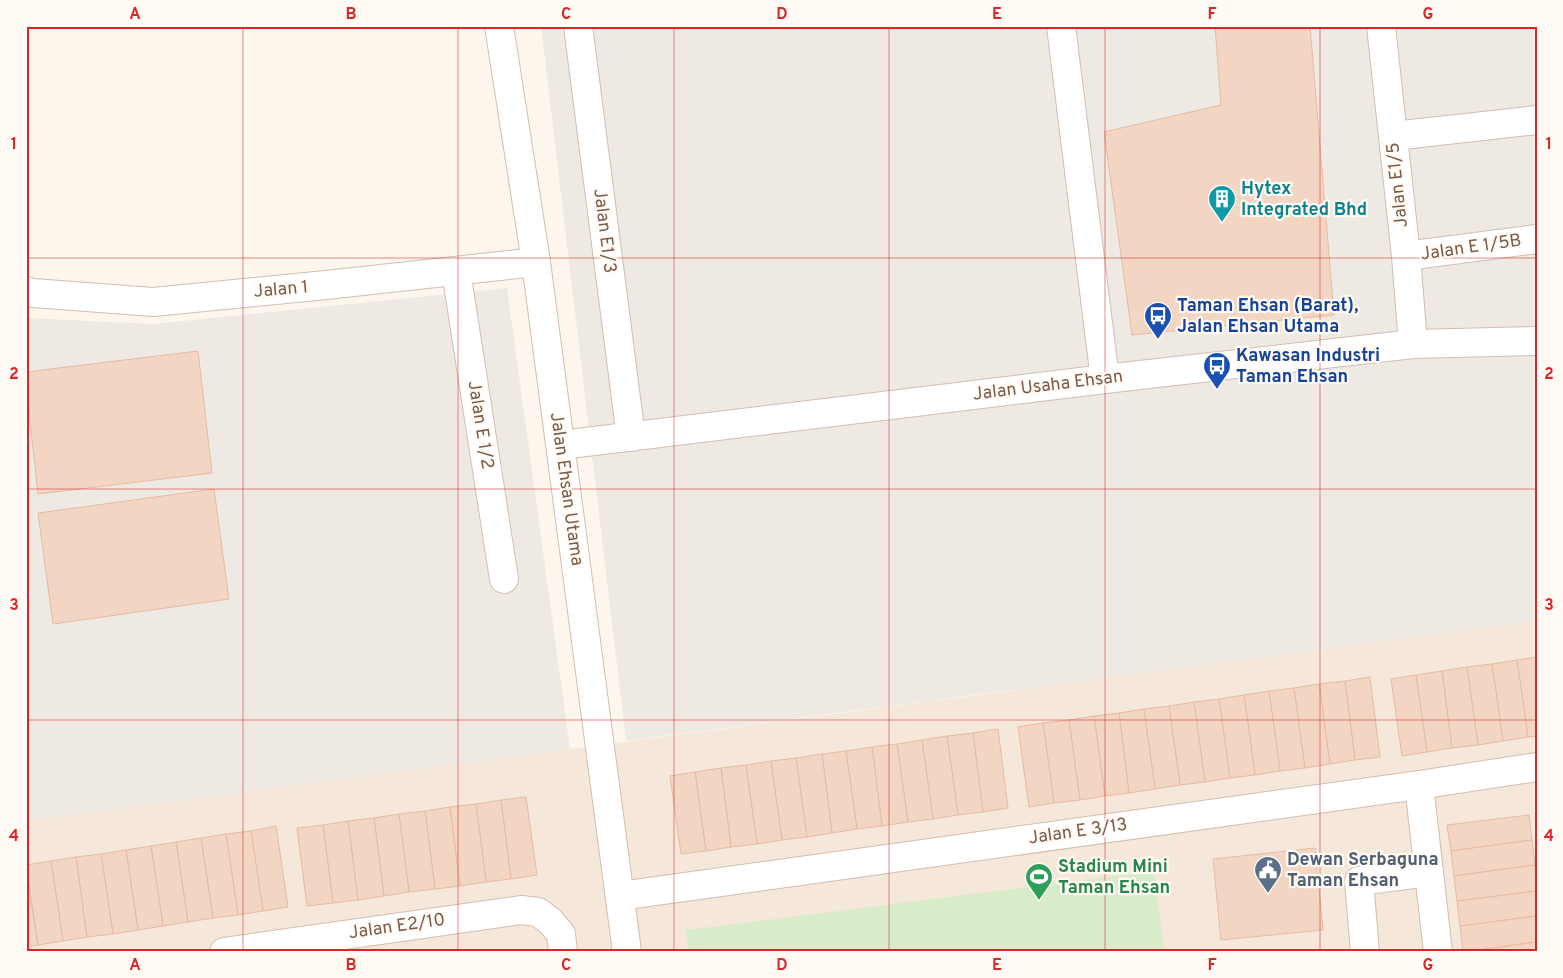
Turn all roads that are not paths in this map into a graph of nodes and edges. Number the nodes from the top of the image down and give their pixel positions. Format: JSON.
{"nodes":[{"id":1,"x":499,"y":26,"type":"edge"},
{"id":2,"x":578,"y":26,"type":"edge"},
{"id":3,"x":1061,"y":26,"type":"edge"},
{"id":4,"x":1381,"y":26,"type":"edge"},
{"id":5,"x":1537,"y":120,"type":"edge"},
{"id":6,"x":1393,"y":136,"type":"junction"},
{"id":7,"x":1537,"y":239,"type":"edge"},
{"id":8,"x":1406,"y":256,"type":"junction"},
{"id":9,"x":536,"y":262,"type":"junction"},
{"id":10,"x":456,"y":271,"type":"junction"},
{"id":11,"x":26,"y":291,"type":"edge"},
{"id":12,"x":1537,"y":341,"type":"edge"},
{"id":13,"x":1413,"y":344,"type":"junction"},
{"id":14,"x":1105,"y":379,"type":"junction"},
{"id":15,"x":631,"y":436,"type":"junction"},
{"id":16,"x":561,"y":445,"type":"junction"},
{"id":17,"x":504,"y":579,"type":"dead end"},
{"id":18,"x":1537,"y":767,"type":"edge"},
{"id":19,"x":1419,"y":785,"type":"junction"},
{"id":20,"x":1429,"y":872,"type":"junction"},
{"id":21,"x":620,"y":896,"type":"junction"},
{"id":22,"x":562,"y":943,"type":"edge"},
{"id":23,"x":224,"y":952,"type":"edge"},
{"id":24,"x":627,"y":952,"type":"edge"},
{"id":25,"x":1365,"y":952,"type":"edge"},
{"id":26,"x":1438,"y":952,"type":"edge"}],
"edges":[{"from":1,"to":9,"type":"street","name":"Jalan Ehsan Utama"},
{"from":2,"to":15,"type":"street","name":"Jalan E1/3"},
{"from":3,"to":14,"type":"street"},
{"from":4,"to":6,"type":"street","name":"Jalan E1/5"},
{"from":5,"to":6,"type":"street"},
{"from":6,"to":8,"type":"street","name":"Jalan E1/5"},
{"from":7,"to":8,"type":"street","name":"Jalan E 1/5B"},
{"from":8,"to":13,"type":"street","name":"Jalan E1/5"},
{"from":9,"to":10,"type":"street","name":"Jalan 1"},
{"from":9,"to":16,"type":"street","name":"Jalan Ehsan Utama"},
{"from":10,"to":11,"type":"street","name":"Jalan 1"},
{"from":10,"to":17,"type":"street","name":"Jalan E 1/2"},
{"from":12,"to":13,"type":"street","name":"Jalan Usaha Ehsan"},
{"from":13,"to":14,"type":"street","name":"Jalan Usaha Ehsan"},
{"from":14,"to":15,"type":"street","name":"Jalan Usaha Ehsan"},
{"from":15,"to":16,"type":"street","name":"Jalan Usaha Ehsan"},
{"from":16,"to":21,"type":"street","name":"Jalan Ehsan Utama"},
{"from":18,"to":19,"type":"street","name":"Jalan E 3/13"},
{"from":19,"to":20,"type":"street"},
{"from":19,"to":21,"type":"street","name":"Jalan E 3/13"},
{"from":20,"to":25,"type":"street"},
{"from":20,"to":26,"type":"street"},
{"from":21,"to":24,"type":"street","name":"Jalan Ehsan Utama"},
{"from":22,"to":23,"type":"street","name":"Jalan E2/10"}]}
